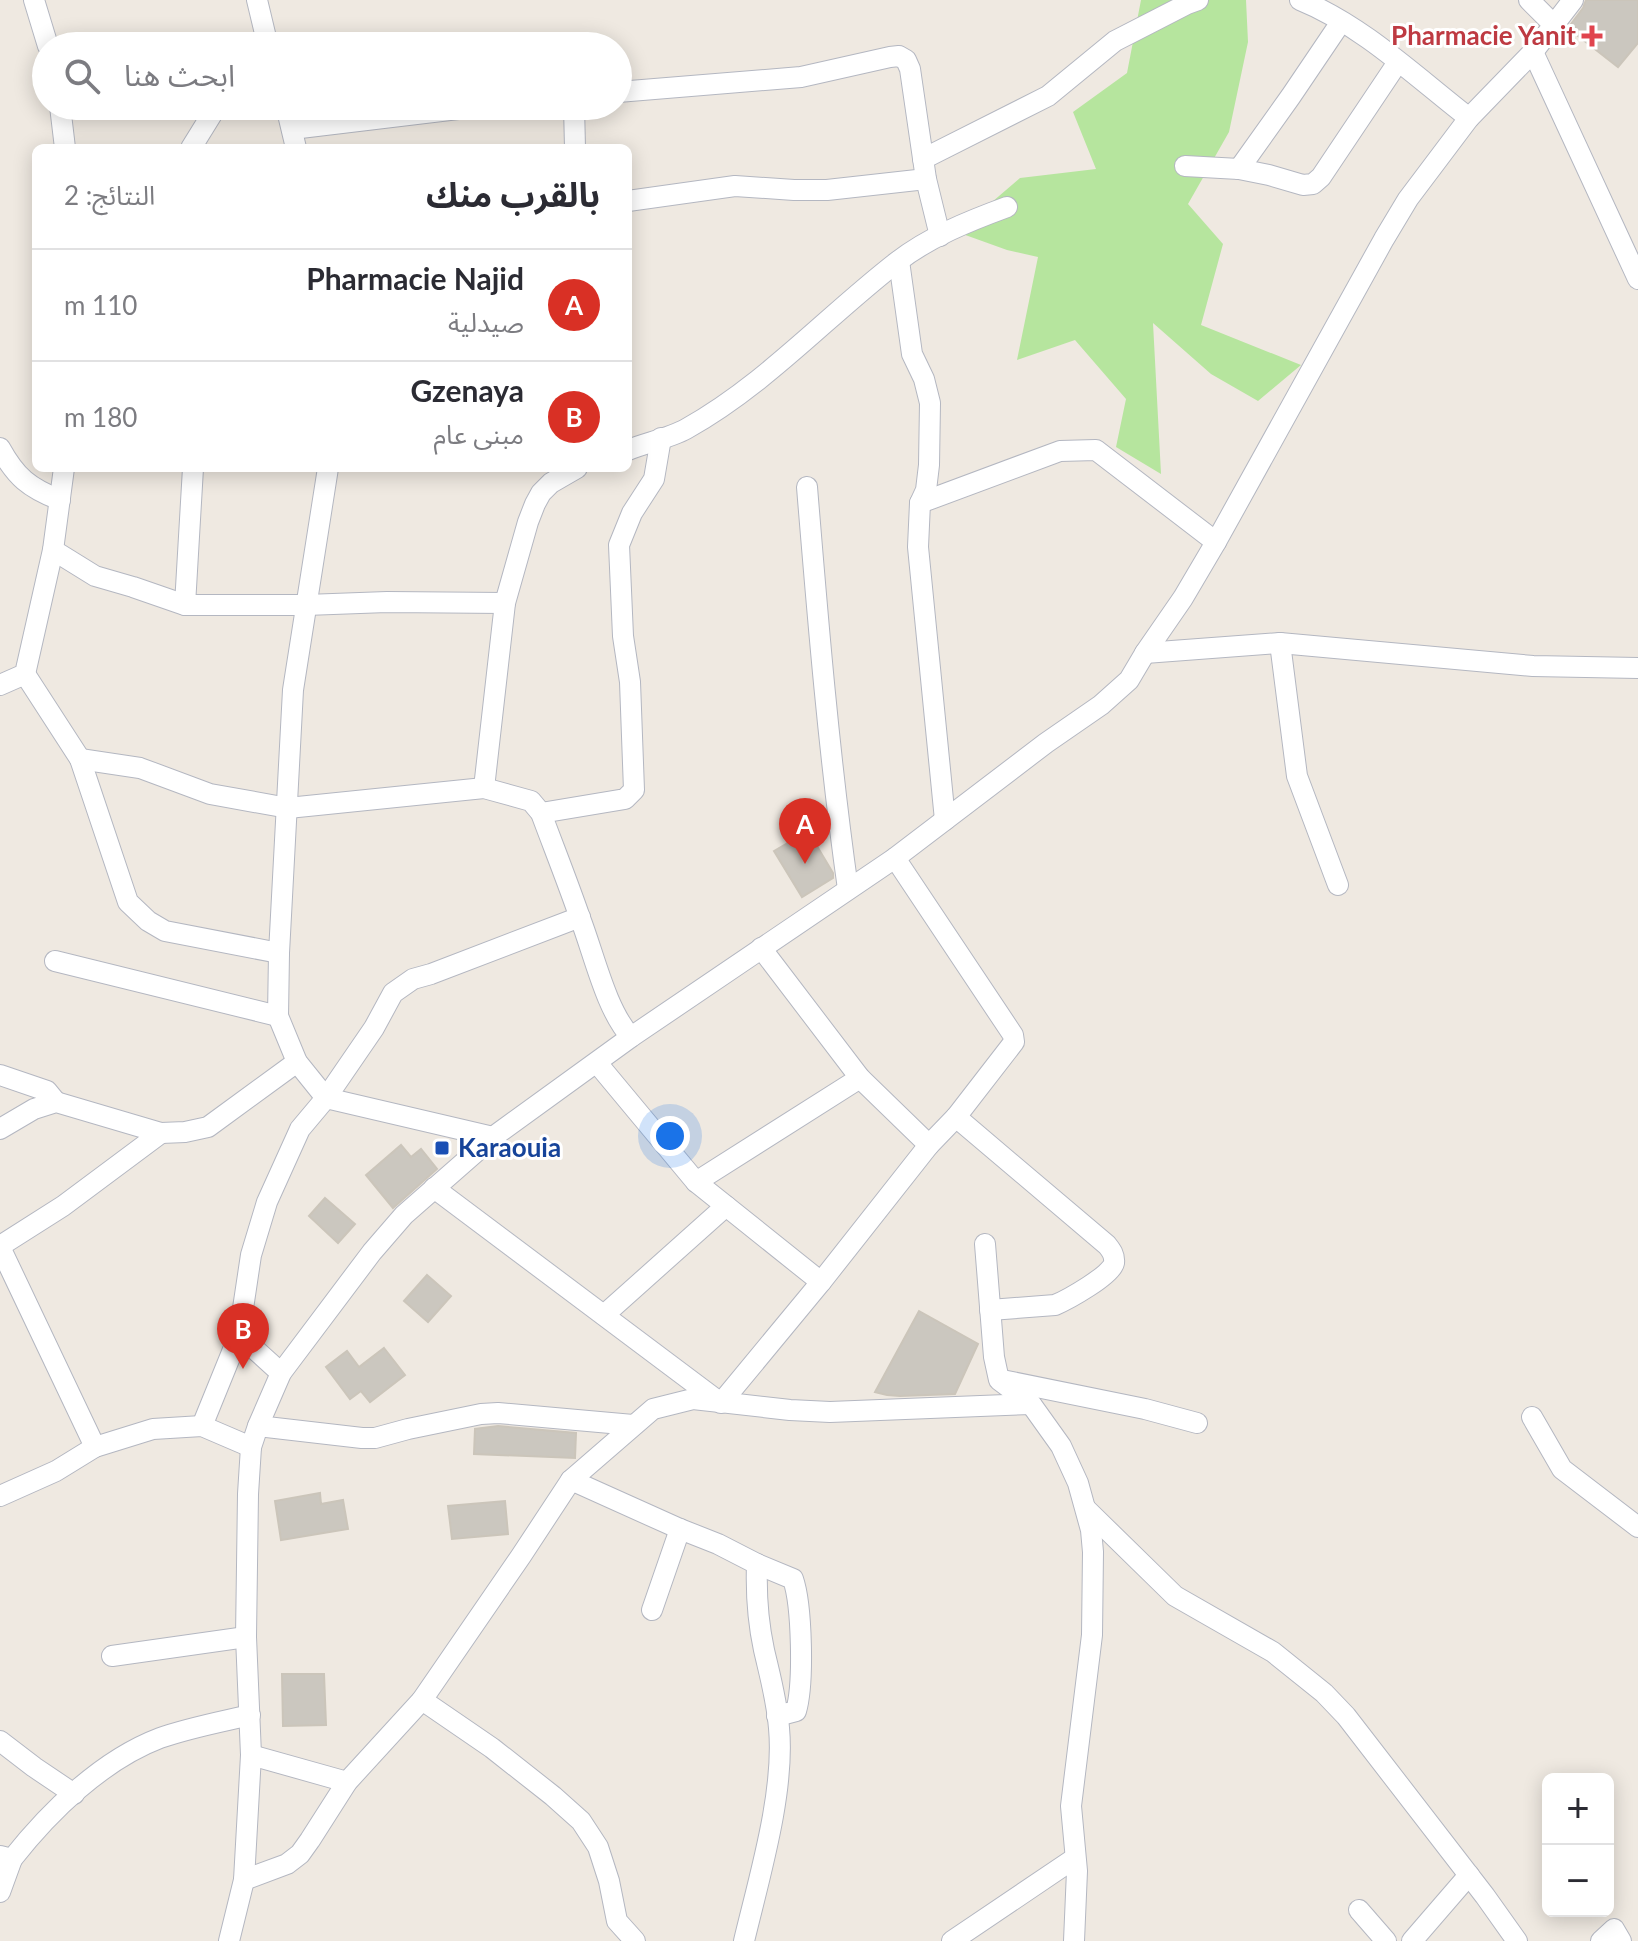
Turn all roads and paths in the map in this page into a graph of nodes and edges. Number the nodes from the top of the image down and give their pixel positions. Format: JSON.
{"nodes":[{"id":1,"x":34,"y":0,"type":"edge"},
{"id":2,"x":257,"y":0,"type":"edge"},
{"id":3,"x":1198,"y":0,"type":"edge"},
{"id":4,"x":1300,"y":0,"type":"edge"},
{"id":5,"x":1529,"y":0,"type":"edge"},
{"id":6,"x":1573,"y":0,"type":"edge"},
{"id":7,"x":1341,"y":22,"type":"junction"},
{"id":8,"x":1554,"y":25,"type":"junction"},
{"id":9,"x":44,"y":32,"type":"edge"},
{"id":10,"x":261,"y":32,"type":"edge"},
{"id":11,"x":1533,"y":52,"type":"junction"},
{"id":12,"x":1398,"y":62,"type":"junction"},
{"id":13,"x":632,"y":91,"type":"edge"},
{"id":14,"x":1469,"y":118,"type":"junction"},
{"id":15,"x":62,"y":120,"type":"edge"},
{"id":16,"x":208,"y":120,"type":"edge"},
{"id":17,"x":400,"y":120,"type":"edge"},
{"id":18,"x":574,"y":120,"type":"edge"},
{"id":19,"x":294,"y":138,"type":"edge"},
{"id":20,"x":65,"y":144,"type":"edge"},
{"id":21,"x":193,"y":144,"type":"edge"},
{"id":22,"x":575,"y":144,"type":"edge"},
{"id":23,"x":1185,"y":166,"type":"dead end"},
{"id":24,"x":925,"y":169,"type":"junction"},
{"id":25,"x":1239,"y":169,"type":"junction"},
{"id":26,"x":632,"y":200,"type":"edge"},
{"id":27,"x":1007,"y":207,"type":"dead end"},
{"id":28,"x":940,"y":236,"type":"junction"},
{"id":29,"x":899,"y":261,"type":"junction"},
{"id":30,"x":1638,"y":279,"type":"edge"},
{"id":31,"x":661,"y":438,"type":"junction"},
{"id":32,"x":0,"y":448,"type":"edge"},
{"id":33,"x":632,"y":449,"type":"edge"},
{"id":34,"x":64,"y":472,"type":"edge"},
{"id":35,"x":193,"y":472,"type":"edge"},
{"id":36,"x":327,"y":472,"type":"edge"},
{"id":37,"x":570,"y":472,"type":"edge"},
{"id":38,"x":807,"y":487,"type":"dead end"},
{"id":39,"x":60,"y":500,"type":"junction"},
{"id":40,"x":920,"y":503,"type":"junction"},
{"id":41,"x":1216,"y":542,"type":"junction"},
{"id":42,"x":53,"y":550,"type":"junction"},
{"id":43,"x":505,"y":603,"type":"junction"},
{"id":44,"x":185,"y":605,"type":"junction"},
{"id":45,"x":306,"y":605,"type":"junction"},
{"id":46,"x":1280,"y":643,"type":"junction"},
{"id":47,"x":1145,"y":653,"type":"junction"},
{"id":48,"x":1638,"y":668,"type":"edge"},
{"id":49,"x":25,"y":674,"type":"junction"},
{"id":50,"x":0,"y":685,"type":"edge"},
{"id":51,"x":80,"y":759,"type":"junction"},
{"id":52,"x":484,"y":788,"type":"junction"},
{"id":53,"x":288,"y":808,"type":"junction"},
{"id":54,"x":541,"y":813,"type":"junction"},
{"id":55,"x":945,"y":820,"type":"junction"},
{"id":56,"x":895,"y":858,"type":"junction"},
{"id":57,"x":1338,"y":885,"type":"dead end"},
{"id":58,"x":848,"y":889,"type":"junction"},
{"id":59,"x":580,"y":917,"type":"junction"},
{"id":60,"x":761,"y":948,"type":"junction"},
{"id":61,"x":279,"y":953,"type":"junction"},
{"id":62,"x":55,"y":961,"type":"dead end"},
{"id":63,"x":278,"y":1016,"type":"junction"},
{"id":64,"x":631,"y":1037,"type":"junction"},
{"id":65,"x":297,"y":1062,"type":"junction"},
{"id":66,"x":597,"y":1063,"type":"junction"},
{"id":67,"x":0,"y":1075,"type":"edge"},
{"id":68,"x":860,"y":1078,"type":"junction"},
{"id":69,"x":326,"y":1098,"type":"junction"},
{"id":70,"x":56,"y":1102,"type":"junction"},
{"id":71,"x":956,"y":1117,"type":"junction"},
{"id":72,"x":0,"y":1129,"type":"edge"},
{"id":73,"x":161,"y":1133,"type":"junction"},
{"id":74,"x":493,"y":1137,"type":"junction"},
{"id":75,"x":929,"y":1145,"type":"junction"},
{"id":76,"x":696,"y":1182,"type":"junction"},
{"id":77,"x":434,"y":1188,"type":"junction"},
{"id":78,"x":726,"y":1206,"type":"junction"},
{"id":79,"x":985,"y":1244,"type":"dead end"},
{"id":80,"x":0,"y":1247,"type":"edge"},
{"id":81,"x":821,"y":1282,"type":"junction"},
{"id":82,"x":990,"y":1310,"type":"junction"},
{"id":83,"x":604,"y":1315,"type":"junction"},
{"id":84,"x":239,"y":1335,"type":"junction"},
{"id":85,"x":281,"y":1373,"type":"junction"},
{"id":86,"x":999,"y":1380,"type":"junction"},
{"id":87,"x":721,"y":1403,"type":"junction"},
{"id":88,"x":1031,"y":1404,"type":"junction"},
{"id":89,"x":1532,"y":1417,"type":"dead end"},
{"id":90,"x":1197,"y":1423,"type":"dead end"},
{"id":91,"x":633,"y":1425,"type":"junction"},
{"id":92,"x":202,"y":1426,"type":"junction"},
{"id":93,"x":258,"y":1426,"type":"junction"},
{"id":94,"x":95,"y":1447,"type":"junction"},
{"id":95,"x":251,"y":1447,"type":"junction"},
{"id":96,"x":571,"y":1480,"type":"junction"},
{"id":97,"x":0,"y":1496,"type":"edge"},
{"id":98,"x":1086,"y":1509,"type":"junction"},
{"id":99,"x":1638,"y":1527,"type":"edge"},
{"id":100,"x":680,"y":1529,"type":"junction"},
{"id":101,"x":757,"y":1564,"type":"junction"},
{"id":102,"x":652,"y":1610,"type":"dead end"},
{"id":103,"x":246,"y":1637,"type":"junction"},
{"id":104,"x":112,"y":1656,"type":"dead end"},
{"id":105,"x":422,"y":1700,"type":"junction"},
{"id":106,"x":250,"y":1715,"type":"junction"},
{"id":107,"x":777,"y":1716,"type":"junction"},
{"id":108,"x":0,"y":1741,"type":"edge"},
{"id":109,"x":251,"y":1755,"type":"junction"},
{"id":110,"x":347,"y":1782,"type":"junction"},
{"id":111,"x":74,"y":1794,"type":"junction"},
{"id":112,"x":6,"y":1857,"type":"edge"},
{"id":113,"x":1075,"y":1858,"type":"junction"},
{"id":114,"x":1469,"y":1875,"type":"junction"},
{"id":115,"x":244,"y":1880,"type":"junction"},
{"id":116,"x":0,"y":1892,"type":"edge"},
{"id":117,"x":1359,"y":1910,"type":"dead end"},
{"id":118,"x":229,"y":1941,"type":"edge"},
{"id":119,"x":635,"y":1941,"type":"edge"},
{"id":120,"x":744,"y":1941,"type":"edge"},
{"id":121,"x":952,"y":1941,"type":"edge"},
{"id":122,"x":1074,"y":1941,"type":"edge"},
{"id":123,"x":1386,"y":1941,"type":"edge"},
{"id":124,"x":1412,"y":1941,"type":"edge"},
{"id":125,"x":1517,"y":1941,"type":"edge"},
{"id":126,"x":1601,"y":1941,"type":"edge"},
{"id":127,"x":1621,"y":1941,"type":"edge"}],
"edges":[{"from":1,"to":9,"type":"street"},
{"from":2,"to":10,"type":"street"},
{"from":3,"to":24,"type":"street"},
{"from":4,"to":7,"type":"street"},
{"from":5,"to":8,"type":"street"},
{"from":6,"to":8,"type":"street"},
{"from":7,"to":12,"type":"street"},
{"from":7,"to":25,"type":"street"},
{"from":8,"to":11,"type":"street"},
{"from":11,"to":14,"type":"street"},
{"from":11,"to":30,"type":"street"},
{"from":12,"to":14,"type":"street"},
{"from":12,"to":25,"type":"street"},
{"from":13,"to":24,"type":"street"},
{"from":14,"to":41,"type":"street"},
{"from":15,"to":20,"type":"street"},
{"from":16,"to":21,"type":"street"},
{"from":17,"to":19,"type":"street"},
{"from":18,"to":22,"type":"street"},
{"from":23,"to":25,"type":"street"},
{"from":24,"to":26,"type":"street"},
{"from":24,"to":28,"type":"street"},
{"from":27,"to":28,"type":"street"},
{"from":28,"to":29,"type":"street"},
{"from":29,"to":31,"type":"street"},
{"from":29,"to":40,"type":"street"},
{"from":31,"to":33,"type":"street"},
{"from":31,"to":54,"type":"street"},
{"from":32,"to":39,"type":"street"},
{"from":34,"to":39,"type":"street"},
{"from":35,"to":44,"type":"street"},
{"from":36,"to":45,"type":"street"},
{"from":37,"to":43,"type":"street"},
{"from":38,"to":58,"type":"street"},
{"from":39,"to":42,"type":"street"},
{"from":40,"to":41,"type":"street"},
{"from":40,"to":55,"type":"street"},
{"from":41,"to":47,"type":"street"},
{"from":42,"to":44,"type":"street"},
{"from":42,"to":49,"type":"street"},
{"from":43,"to":45,"type":"street"},
{"from":43,"to":52,"type":"street"},
{"from":44,"to":45,"type":"street"},
{"from":45,"to":53,"type":"street"},
{"from":46,"to":47,"type":"street"},
{"from":46,"to":48,"type":"street"},
{"from":46,"to":57,"type":"street"},
{"from":47,"to":55,"type":"street"},
{"from":49,"to":50,"type":"street"},
{"from":49,"to":51,"type":"street"},
{"from":51,"to":53,"type":"street"},
{"from":51,"to":61,"type":"street"},
{"from":52,"to":53,"type":"street"},
{"from":52,"to":54,"type":"street"},
{"from":53,"to":61,"type":"street"},
{"from":54,"to":59,"type":"street"},
{"from":55,"to":56,"type":"street"},
{"from":56,"to":58,"type":"street"},
{"from":56,"to":71,"type":"street"},
{"from":58,"to":60,"type":"street"},
{"from":59,"to":64,"type":"street"},
{"from":59,"to":69,"type":"street"},
{"from":60,"to":64,"type":"street"},
{"from":60,"to":68,"type":"street"},
{"from":61,"to":63,"type":"street"},
{"from":62,"to":63,"type":"street"},
{"from":63,"to":65,"type":"street"},
{"from":64,"to":66,"type":"street"},
{"from":65,"to":69,"type":"street"},
{"from":65,"to":73,"type":"street"},
{"from":66,"to":74,"type":"street"},
{"from":66,"to":76,"type":"street"},
{"from":67,"to":70,"type":"street"},
{"from":68,"to":75,"type":"street"},
{"from":68,"to":76,"type":"street"},
{"from":69,"to":74,"type":"street"},
{"from":69,"to":84,"type":"street"},
{"from":70,"to":72,"type":"street"},
{"from":70,"to":73,"type":"street"},
{"from":71,"to":75,"type":"street"},
{"from":71,"to":82,"type":"street"},
{"from":73,"to":80,"type":"street"},
{"from":74,"to":77,"type":"street"},
{"from":75,"to":81,"type":"street"},
{"from":76,"to":78,"type":"street"},
{"from":77,"to":83,"type":"street"},
{"from":77,"to":85,"type":"street"},
{"from":78,"to":81,"type":"street"},
{"from":78,"to":83,"type":"street"},
{"from":79,"to":82,"type":"street"},
{"from":80,"to":94,"type":"street"},
{"from":81,"to":87,"type":"street"},
{"from":82,"to":86,"type":"street"},
{"from":83,"to":87,"type":"street"},
{"from":84,"to":85,"type":"street"},
{"from":84,"to":92,"type":"street"},
{"from":85,"to":93,"type":"street"},
{"from":86,"to":88,"type":"street"},
{"from":86,"to":90,"type":"street"},
{"from":87,"to":88,"type":"street"},
{"from":87,"to":91,"type":"street"},
{"from":88,"to":98,"type":"street"},
{"from":89,"to":99,"type":"street"},
{"from":91,"to":93,"type":"street"},
{"from":91,"to":96,"type":"street"},
{"from":92,"to":94,"type":"street"},
{"from":92,"to":95,"type":"street"},
{"from":93,"to":95,"type":"street"},
{"from":94,"to":97,"type":"street"},
{"from":95,"to":103,"type":"street"},
{"from":96,"to":100,"type":"street"},
{"from":96,"to":105,"type":"street"},
{"from":98,"to":113,"type":"street"},
{"from":98,"to":114,"type":"street"},
{"from":100,"to":101,"type":"street"},
{"from":100,"to":102,"type":"street"},
{"from":101,"to":107,"type":"street"},
{"from":101,"to":107,"type":"street"},
{"from":103,"to":104,"type":"street"},
{"from":103,"to":106,"type":"street"},
{"from":105,"to":110,"type":"street"},
{"from":105,"to":119,"type":"street"},
{"from":106,"to":109,"type":"street"},
{"from":106,"to":111,"type":"street"},
{"from":107,"to":120,"type":"street"},
{"from":108,"to":111,"type":"street"},
{"from":109,"to":110,"type":"street"},
{"from":109,"to":115,"type":"street"},
{"from":110,"to":115,"type":"street"},
{"from":111,"to":112,"type":"street"},
{"from":112,"to":116,"type":"street"},
{"from":113,"to":121,"type":"street"},
{"from":113,"to":122,"type":"street"},
{"from":114,"to":124,"type":"street"},
{"from":114,"to":125,"type":"street"},
{"from":115,"to":118,"type":"street"},
{"from":117,"to":123,"type":"street"},
{"from":126,"to":127,"type":"street"}]}
